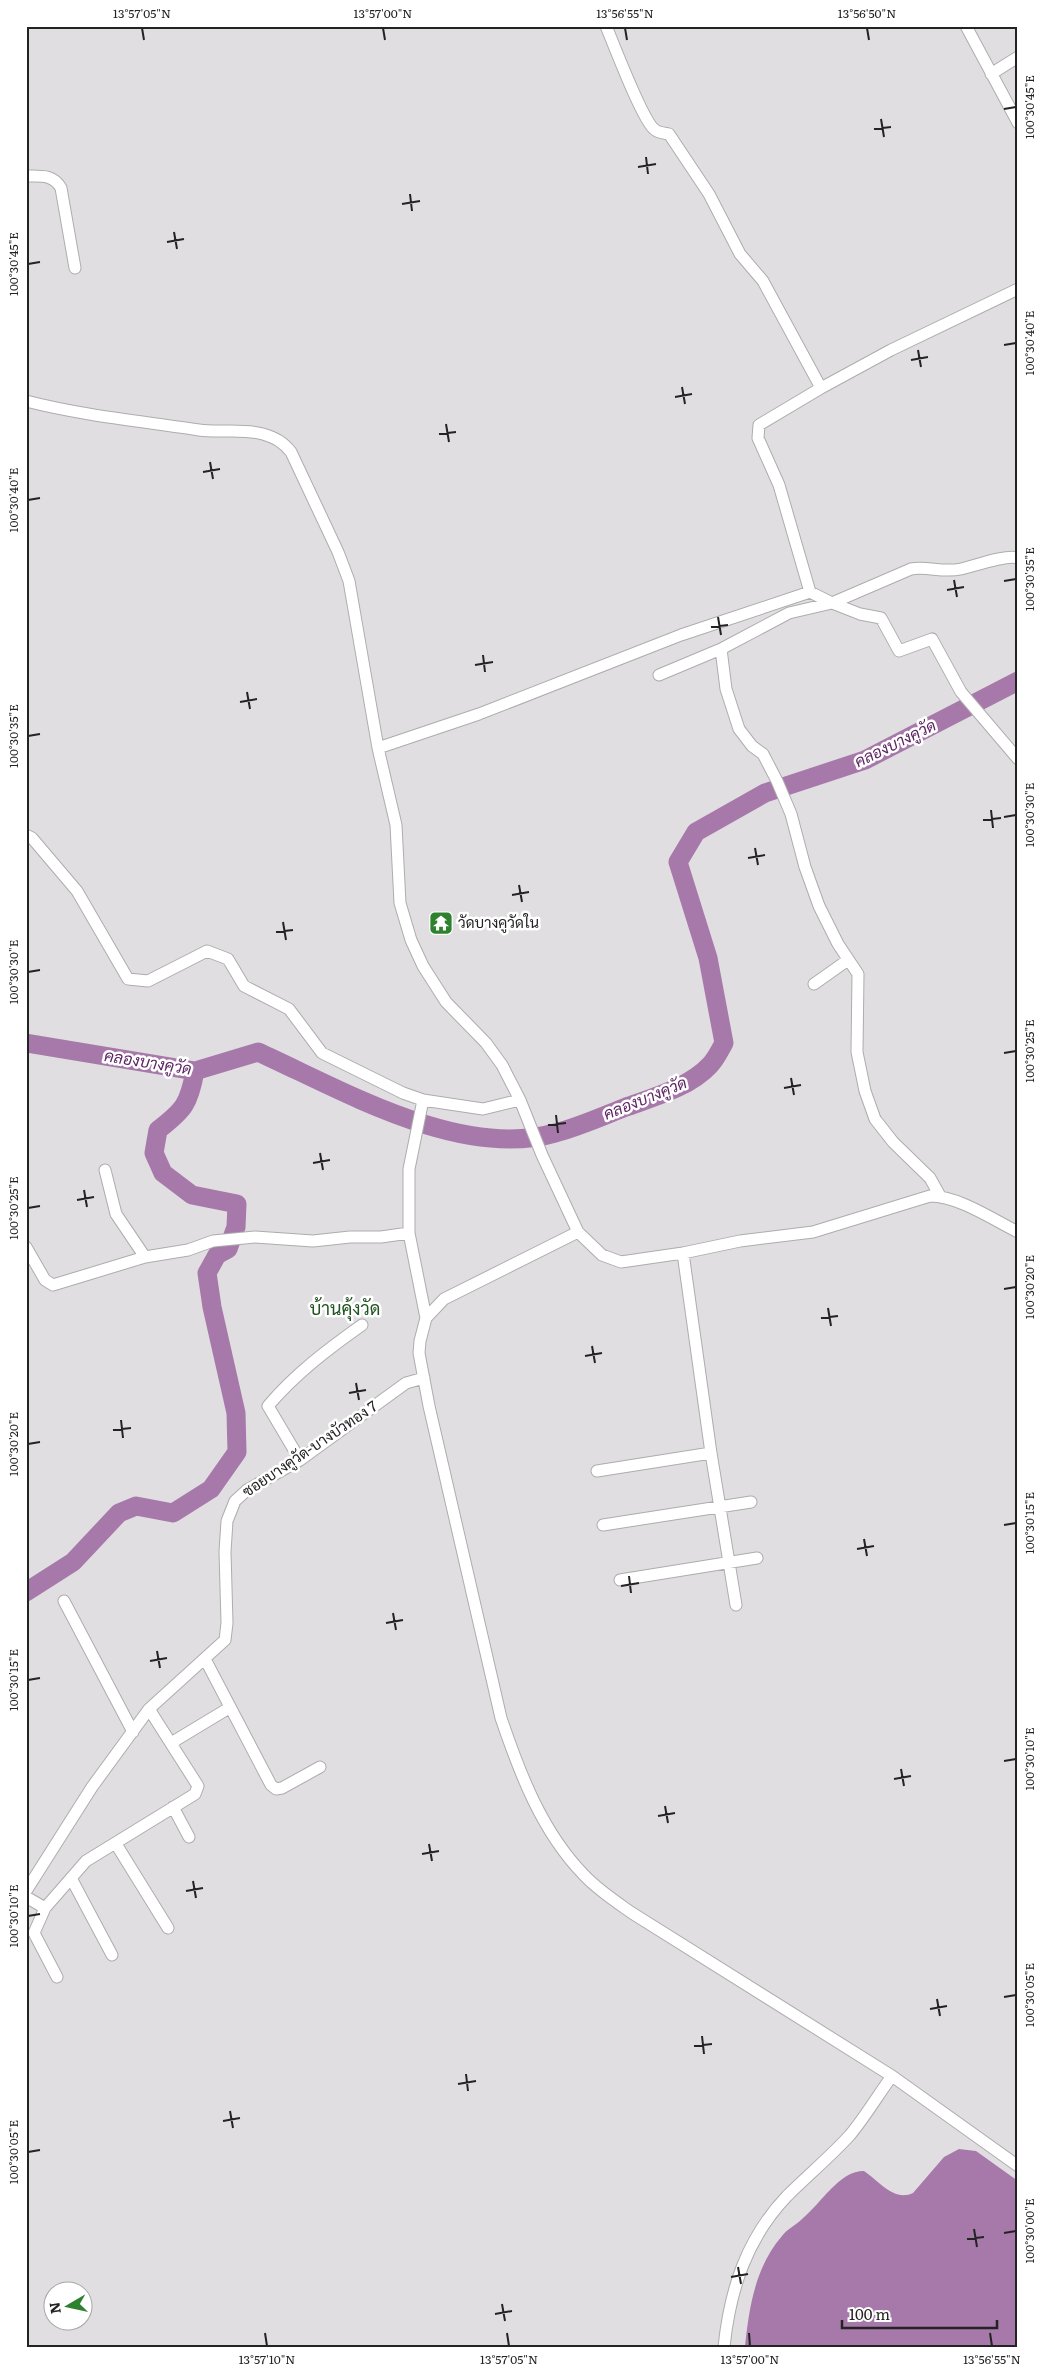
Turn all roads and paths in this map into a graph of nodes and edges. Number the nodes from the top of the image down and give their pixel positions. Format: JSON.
{"nodes":[{"id":1,"x":606,"y":26,"type":"edge"},
{"id":2,"x":966,"y":26,"type":"edge"},
{"id":3,"x":1018,"y":57,"type":"edge"},
{"id":4,"x":991,"y":74,"type":"junction"},
{"id":5,"x":1018,"y":123,"type":"edge"},
{"id":6,"x":26,"y":176,"type":"edge"},
{"id":7,"x":75,"y":268,"type":"dead end"},
{"id":8,"x":1018,"y":289,"type":"edge"},
{"id":9,"x":821,"y":388,"type":"junction"},
{"id":10,"x":26,"y":401,"type":"edge"},
{"id":11,"x":1018,"y":558,"type":"edge"},
{"id":12,"x":810,"y":592,"type":"junction"},
{"id":13,"x":832,"y":603,"type":"junction"},
{"id":14,"x":721,"y":649,"type":"junction"},
{"id":15,"x":659,"y":675,"type":"dead end"},
{"id":16,"x":378,"y":748,"type":"junction"},
{"id":17,"x":1018,"y":759,"type":"edge"},
{"id":18,"x":26,"y":836,"type":"edge"},
{"id":19,"x":848,"y":960,"type":"junction"},
{"id":20,"x":814,"y":984,"type":"dead end"},
{"id":21,"x":520,"y":1100,"type":"junction"},
{"id":22,"x":422,"y":1104,"type":"junction"},
{"id":23,"x":105,"y":1170,"type":"dead end"},
{"id":24,"x":940,"y":1196,"type":"junction"},
{"id":25,"x":578,"y":1232,"type":"junction"},
{"id":26,"x":1018,"y":1232,"type":"edge"},
{"id":27,"x":409,"y":1233,"type":"junction"},
{"id":28,"x":26,"y":1247,"type":"edge"},
{"id":29,"x":683,"y":1253,"type":"junction"},
{"id":30,"x":145,"y":1257,"type":"junction"},
{"id":31,"x":426,"y":1318,"type":"junction"},
{"id":32,"x":362,"y":1325,"type":"dead end"},
{"id":33,"x":424,"y":1378,"type":"junction"},
{"id":34,"x":711,"y":1453,"type":"junction"},
{"id":35,"x":300,"y":1460,"type":"junction"},
{"id":36,"x":597,"y":1471,"type":"dead end"},
{"id":37,"x":751,"y":1502,"type":"dead end"},
{"id":38,"x":720,"y":1507,"type":"junction"},
{"id":39,"x":603,"y":1525,"type":"dead end"},
{"id":40,"x":757,"y":1558,"type":"dead end"},
{"id":41,"x":729,"y":1563,"type":"junction"},
{"id":42,"x":620,"y":1580,"type":"dead end"},
{"id":43,"x":64,"y":1601,"type":"dead end"},
{"id":44,"x":736,"y":1605,"type":"dead end"},
{"id":45,"x":205,"y":1660,"type":"junction"},
{"id":46,"x":229,"y":1708,"type":"junction"},
{"id":47,"x":149,"y":1709,"type":"junction"},
{"id":48,"x":133,"y":1732,"type":"junction"},
{"id":49,"x":170,"y":1743,"type":"junction"},
{"id":50,"x":320,"y":1767,"type":"dead end"},
{"id":51,"x":174,"y":1807,"type":"junction"},
{"id":52,"x":189,"y":1837,"type":"dead end"},
{"id":53,"x":116,"y":1844,"type":"junction"},
{"id":54,"x":71,"y":1878,"type":"junction"},
{"id":55,"x":26,"y":1891,"type":"edge"},
{"id":56,"x":26,"y":1897,"type":"edge"},
{"id":57,"x":45,"y":1908,"type":"junction"},
{"id":58,"x":168,"y":1928,"type":"dead end"},
{"id":59,"x":112,"y":1955,"type":"dead end"},
{"id":60,"x":57,"y":1977,"type":"dead end"},
{"id":61,"x":892,"y":2076,"type":"junction"},
{"id":62,"x":1018,"y":2166,"type":"edge"},
{"id":63,"x":724,"y":2347,"type":"edge"}],
"edges":[{"from":1,"to":9,"type":"street"},
{"from":2,"to":4,"type":"street"},
{"from":3,"to":4,"type":"street"},
{"from":4,"to":5,"type":"street"},
{"from":6,"to":7,"type":"street"},
{"from":8,"to":9,"type":"street"},
{"from":9,"to":12,"type":"street"},
{"from":10,"to":16,"type":"street"},
{"from":11,"to":13,"type":"street"},
{"from":12,"to":13,"type":"street"},
{"from":12,"to":16,"type":"street"},
{"from":13,"to":14,"type":"street"},
{"from":13,"to":17,"type":"street"},
{"from":14,"to":15,"type":"street"},
{"from":14,"to":19,"type":"street"},
{"from":16,"to":21,"type":"street"},
{"from":18,"to":22,"type":"street"},
{"from":19,"to":20,"type":"street"},
{"from":19,"to":24,"type":"street"},
{"from":21,"to":22,"type":"street"},
{"from":21,"to":25,"type":"street"},
{"from":22,"to":27,"type":"street"},
{"from":23,"to":30,"type":"street"},
{"from":24,"to":26,"type":"street"},
{"from":24,"to":29,"type":"street"},
{"from":25,"to":29,"type":"street"},
{"from":25,"to":31,"type":"street"},
{"from":27,"to":30,"type":"street"},
{"from":27,"to":31,"type":"street"},
{"from":28,"to":30,"type":"street"},
{"from":29,"to":34,"type":"street"},
{"from":31,"to":33,"type":"street"},
{"from":32,"to":35,"type":"street"},
{"from":33,"to":35,"type":"street","name":"ซอยบางคูวัด-บางบัวทอง 7"},
{"from":33,"to":61,"type":"street"},
{"from":34,"to":36,"type":"street"},
{"from":34,"to":38,"type":"street"},
{"from":35,"to":45,"type":"street","name":"ซอยบางคูวัด-บางบัวทอง 7"},
{"from":37,"to":38,"type":"street"},
{"from":38,"to":39,"type":"street"},
{"from":38,"to":41,"type":"street"},
{"from":40,"to":41,"type":"street"},
{"from":41,"to":42,"type":"street"},
{"from":41,"to":44,"type":"street"},
{"from":43,"to":48,"type":"street"},
{"from":45,"to":46,"type":"street"},
{"from":45,"to":47,"type":"street","name":"ซอยบางคูวัด-บางบัวทอง 7"},
{"from":46,"to":49,"type":"street"},
{"from":46,"to":50,"type":"street"},
{"from":47,"to":48,"type":"street","name":"ซอยบางคูวัด-บางบัวทอง 7"},
{"from":47,"to":49,"type":"street"},
{"from":48,"to":55,"type":"street","name":"ซอยบางคูวัด-บางบัวทอง 7"},
{"from":49,"to":51,"type":"street"},
{"from":51,"to":52,"type":"street"},
{"from":51,"to":53,"type":"street"},
{"from":53,"to":54,"type":"street"},
{"from":53,"to":58,"type":"street"},
{"from":54,"to":57,"type":"street"},
{"from":54,"to":59,"type":"street"},
{"from":56,"to":57,"type":"street"},
{"from":57,"to":60,"type":"street"},
{"from":61,"to":62,"type":"street"},
{"from":61,"to":63,"type":"street"}]}
